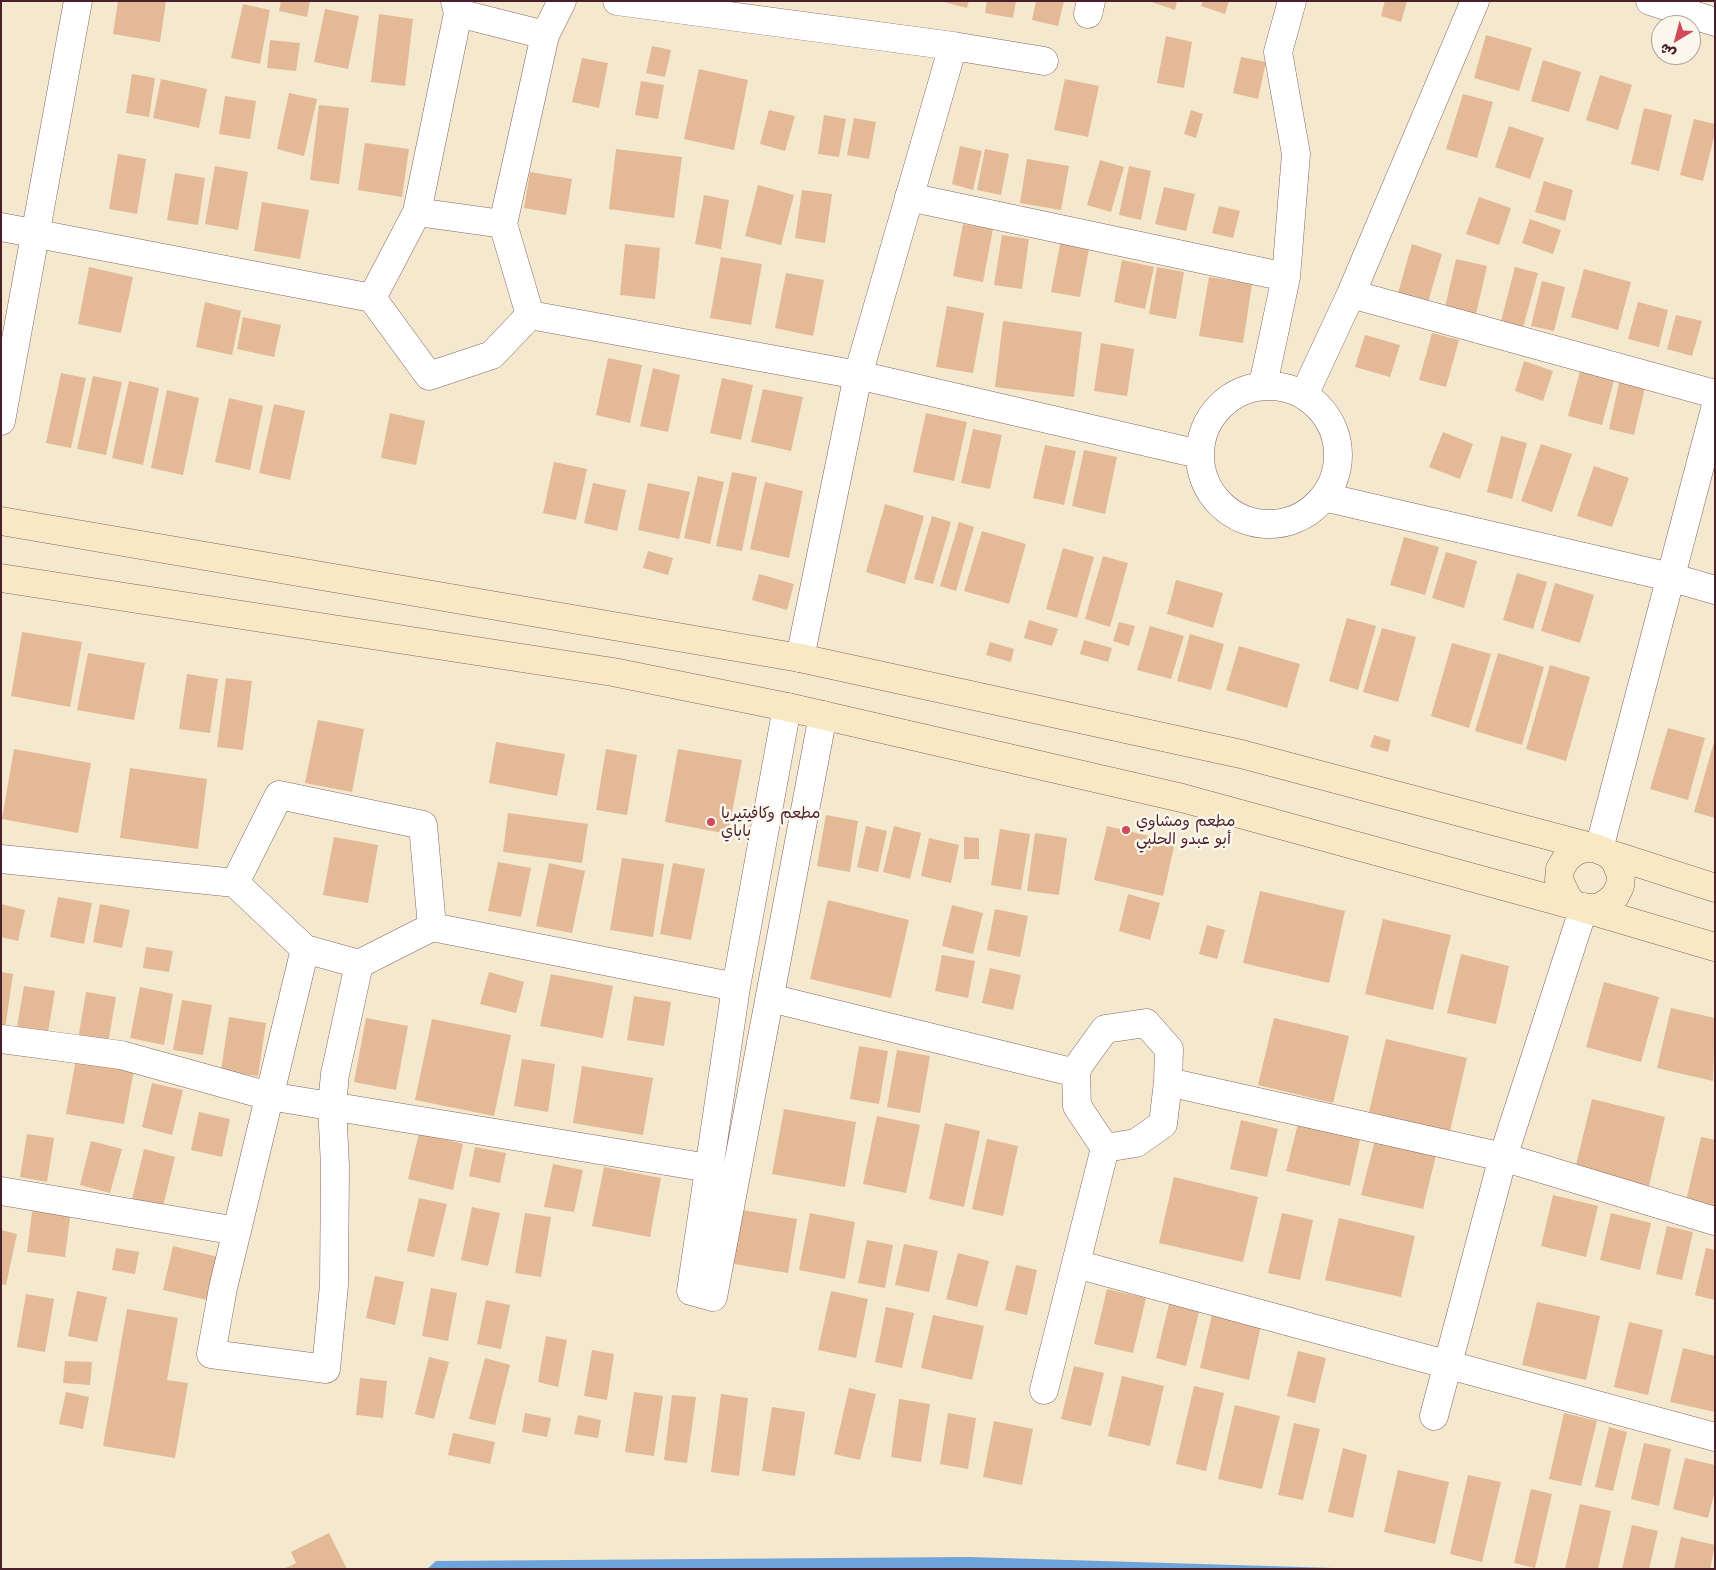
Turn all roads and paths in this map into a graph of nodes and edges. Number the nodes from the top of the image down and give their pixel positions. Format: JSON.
{"nodes":[{"id":1,"x":78,"y":1,"type":"edge"},
{"id":2,"x":562,"y":1,"type":"edge"},
{"id":3,"x":617,"y":1,"type":"edge"},
{"id":4,"x":1292,"y":1,"type":"edge"},
{"id":5,"x":1475,"y":1,"type":"edge"},
{"id":6,"x":1650,"y":1,"type":"edge"},
{"id":7,"x":457,"y":7,"type":"edge"},
{"id":8,"x":1715,"y":22,"type":"edge"},
{"id":9,"x":545,"y":35,"type":"junction"},
{"id":10,"x":953,"y":46,"type":"junction"},
{"id":11,"x":1044,"y":61,"type":"dead end"},
{"id":12,"x":909,"y":197,"type":"junction"},
{"id":13,"x":417,"y":212,"type":"junction"},
{"id":14,"x":503,"y":224,"type":"junction"},
{"id":15,"x":1,"y":227,"type":"edge"},
{"id":16,"x":38,"y":233,"type":"junction"},
{"id":17,"x":1286,"y":278,"type":"junction"},
{"id":18,"x":1351,"y":294,"type":"junction"},
{"id":19,"x":372,"y":298,"type":"junction"},
{"id":20,"x":530,"y":315,"type":"junction"},
{"id":21,"x":858,"y":375,"type":"junction"},
{"id":22,"x":1264,"y":385,"type":"junction"},
{"id":23,"x":1304,"y":394,"type":"junction"},
{"id":24,"x":1715,"y":394,"type":"edge"},
{"id":25,"x":1715,"y":409,"type":"edge"},
{"id":26,"x":1,"y":420,"type":"edge"},
{"id":27,"x":1199,"y":454,"type":"junction"},
{"id":28,"x":1324,"y":497,"type":"junction"},
{"id":29,"x":1,"y":521,"type":"edge"},
{"id":30,"x":1670,"y":577,"type":"junction"},
{"id":31,"x":1,"y":578,"type":"edge"},
{"id":32,"x":1715,"y":590,"type":"edge"},
{"id":33,"x":800,"y":658,"type":"junction"},
{"id":34,"x":787,"y":707,"type":"junction"},
{"id":35,"x":823,"y":714,"type":"junction"},
{"id":36,"x":1600,"y":850,"type":"junction"},
{"id":37,"x":1,"y":859,"type":"edge"},
{"id":38,"x":235,"y":884,"type":"junction"},
{"id":39,"x":1715,"y":888,"type":"edge"},
{"id":40,"x":1583,"y":907,"type":"junction"},
{"id":41,"x":432,"y":927,"type":"junction"},
{"id":42,"x":1715,"y":948,"type":"edge"},
{"id":43,"x":305,"y":949,"type":"junction"},
{"id":44,"x":359,"y":964,"type":"junction"},
{"id":45,"x":736,"y":986,"type":"junction"},
{"id":46,"x":770,"y":998,"type":"junction"},
{"id":47,"x":1,"y":1039,"type":"edge"},
{"id":48,"x":1076,"y":1073,"type":"junction"},
{"id":49,"x":1168,"y":1082,"type":"junction"},
{"id":50,"x":269,"y":1096,"type":"junction"},
{"id":51,"x":332,"y":1106,"type":"junction"},
{"id":52,"x":1105,"y":1148,"type":"junction"},
{"id":53,"x":1503,"y":1157,"type":"junction"},
{"id":54,"x":709,"y":1168,"type":"junction"},
{"id":55,"x":1,"y":1192,"type":"edge"},
{"id":56,"x":1715,"y":1222,"type":"edge"},
{"id":57,"x":237,"y":1231,"type":"junction"},
{"id":58,"x":1076,"y":1264,"type":"junction"},
{"id":59,"x":1447,"y":1365,"type":"junction"},
{"id":60,"x":1044,"y":1390,"type":"dead end"},
{"id":61,"x":1434,"y":1416,"type":"dead end"},
{"id":62,"x":1715,"y":1437,"type":"edge"}],
"edges":[{"from":1,"to":16,"type":"street"},
{"from":2,"to":9,"type":"street"},
{"from":3,"to":10,"type":"street"},
{"from":4,"to":17,"type":"street"},
{"from":5,"to":18,"type":"street"},
{"from":6,"to":8,"type":"street"},
{"from":7,"to":9,"type":"street"},
{"from":7,"to":13,"type":"street"},
{"from":9,"to":14,"type":"street"},
{"from":10,"to":11,"type":"street"},
{"from":10,"to":12,"type":"street"},
{"from":12,"to":17,"type":"street"},
{"from":12,"to":21,"type":"street"},
{"from":13,"to":14,"type":"street"},
{"from":13,"to":19,"type":"street"},
{"from":14,"to":20,"type":"street"},
{"from":15,"to":16,"type":"street"},
{"from":16,"to":19,"type":"street"},
{"from":16,"to":26,"type":"street"},
{"from":17,"to":22,"type":"street"},
{"from":18,"to":23,"type":"street"},
{"from":18,"to":24,"type":"street"},
{"from":19,"to":20,"type":"street"},
{"from":20,"to":21,"type":"street"},
{"from":21,"to":27,"type":"street"},
{"from":21,"to":33,"type":"street"},
{"from":22,"to":23,"type":"street"},
{"from":22,"to":27,"type":"street"},
{"from":23,"to":28,"type":"street"},
{"from":25,"to":30,"type":"street"},
{"from":27,"to":28,"type":"street"},
{"from":28,"to":30,"type":"street"},
{"from":29,"to":33,"type":"main road"},
{"from":30,"to":32,"type":"street"},
{"from":30,"to":36,"type":"street"},
{"from":31,"to":34,"type":"main road"},
{"from":33,"to":36,"type":"main road"},
{"from":34,"to":35,"type":"main road"},
{"from":34,"to":45,"type":"street"},
{"from":35,"to":40,"type":"main road"},
{"from":35,"to":46,"type":"street"},
{"from":36,"to":39,"type":"main road"},
{"from":36,"to":40,"type":"main road"},
{"from":36,"to":40,"type":"main road"},
{"from":37,"to":38,"type":"street"},
{"from":38,"to":41,"type":"street"},
{"from":38,"to":43,"type":"street"},
{"from":40,"to":42,"type":"main road"},
{"from":40,"to":53,"type":"street"},
{"from":41,"to":44,"type":"street"},
{"from":41,"to":45,"type":"street"},
{"from":43,"to":44,"type":"street"},
{"from":43,"to":50,"type":"street"},
{"from":44,"to":51,"type":"street"},
{"from":45,"to":54,"type":"street"},
{"from":46,"to":48,"type":"street"},
{"from":46,"to":54,"type":"street"},
{"from":47,"to":50,"type":"street"},
{"from":48,"to":49,"type":"street"},
{"from":48,"to":52,"type":"street"},
{"from":49,"to":52,"type":"street"},
{"from":49,"to":53,"type":"street"},
{"from":50,"to":51,"type":"street"},
{"from":50,"to":57,"type":"street"},
{"from":51,"to":54,"type":"street"},
{"from":51,"to":57,"type":"street"},
{"from":52,"to":58,"type":"street"},
{"from":53,"to":56,"type":"street"},
{"from":53,"to":59,"type":"street"},
{"from":55,"to":57,"type":"street"},
{"from":58,"to":59,"type":"street"},
{"from":58,"to":60,"type":"street"},
{"from":59,"to":61,"type":"street"},
{"from":59,"to":62,"type":"street"}]}
